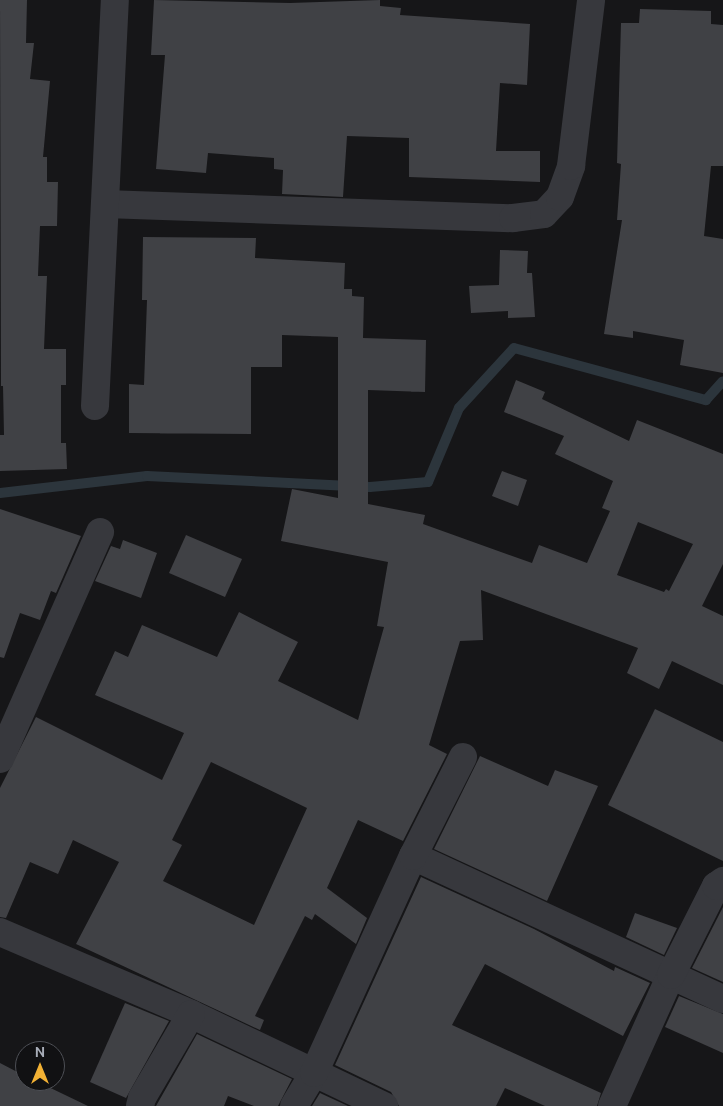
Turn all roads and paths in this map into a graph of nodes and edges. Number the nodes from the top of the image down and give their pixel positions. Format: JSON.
{"nodes":[{"id":1,"x":115,"y":0,"type":"edge"},
{"id":2,"x":591,"y":0,"type":"edge"},
{"id":3,"x":105,"y":204,"type":"junction"},
{"id":4,"x":95,"y":406,"type":"dead end"},
{"id":5,"x":100,"y":532,"type":"dead end"},
{"id":6,"x":463,"y":757,"type":"dead end"},
{"id":7,"x":0,"y":760,"type":"edge"},
{"id":8,"x":413,"y":856,"type":"junction"},
{"id":9,"x":723,"y":881,"type":"edge"},
{"id":10,"x":0,"y":932,"type":"edge"},
{"id":11,"x":671,"y":975,"type":"junction"},
{"id":12,"x":723,"y":999,"type":"edge"},
{"id":13,"x":191,"y":1014,"type":"junction"},
{"id":14,"x":314,"y":1073,"type":"junction"},
{"id":15,"x":140,"y":1106,"type":"edge"},
{"id":16,"x":294,"y":1106,"type":"edge"},
{"id":17,"x":384,"y":1106,"type":"edge"},
{"id":18,"x":612,"y":1106,"type":"edge"}],
"edges":[{"from":1,"to":3,"type":"street"},
{"from":2,"to":3,"type":"street"},
{"from":3,"to":4,"type":"street"},
{"from":5,"to":7,"type":"street"},
{"from":6,"to":8,"type":"street"},
{"from":8,"to":11,"type":"street"},
{"from":8,"to":14,"type":"street"},
{"from":9,"to":11,"type":"street"},
{"from":10,"to":13,"type":"street"},
{"from":11,"to":12,"type":"street"},
{"from":11,"to":18,"type":"street"},
{"from":13,"to":14,"type":"street"},
{"from":13,"to":15,"type":"street"},
{"from":14,"to":16,"type":"street"},
{"from":14,"to":17,"type":"street"}]}
